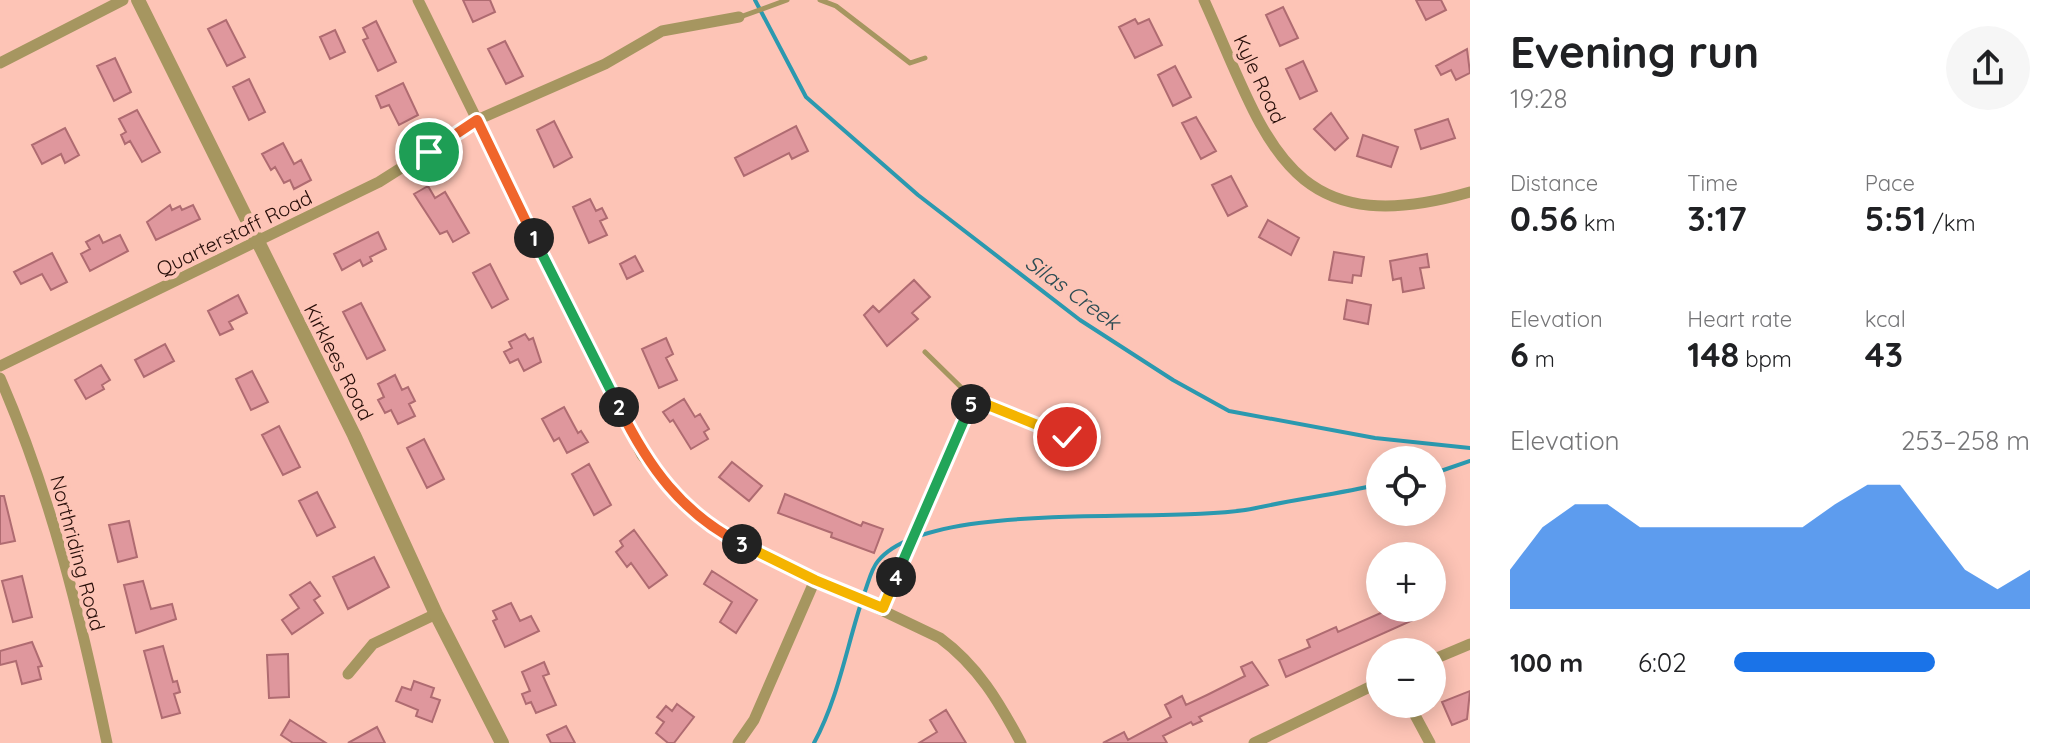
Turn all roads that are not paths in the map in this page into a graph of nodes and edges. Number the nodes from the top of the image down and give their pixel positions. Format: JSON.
{"nodes":[{"id":1,"x":123,"y":0,"type":"edge"},
{"id":2,"x":138,"y":0,"type":"edge"},
{"id":3,"x":418,"y":0,"type":"edge"},
{"id":4,"x":785,"y":0,"type":"edge"},
{"id":5,"x":820,"y":0,"type":"edge"},
{"id":6,"x":1204,"y":0,"type":"edge"},
{"id":7,"x":745,"y":15,"type":"joint"},
{"id":8,"x":925,"y":58,"type":"dead end"},
{"id":9,"x":0,"y":63,"type":"edge"},
{"id":10,"x":477,"y":120,"type":"junction"},
{"id":11,"x":1470,"y":192,"type":"edge"},
{"id":12,"x":256,"y":243,"type":"junction"},
{"id":13,"x":925,"y":352,"type":"dead end"},
{"id":14,"x":0,"y":366,"type":"edge"},
{"id":15,"x":0,"y":378,"type":"edge"},
{"id":16,"x":973,"y":399,"type":"junction"},
{"id":17,"x":1067,"y":437,"type":"dead end"},
{"id":18,"x":815,"y":580,"type":"junction"},
{"id":19,"x":883,"y":608,"type":"junction"},
{"id":20,"x":436,"y":614,"type":"junction"},
{"id":21,"x":1470,"y":644,"type":"edge"},
{"id":22,"x":1446,"y":654,"type":"edge"},
{"id":23,"x":348,"y":674,"type":"dead end"},
{"id":24,"x":1366,"y":689,"type":"edge"},
{"id":25,"x":1417,"y":718,"type":"edge"},
{"id":26,"x":107,"y":743,"type":"edge"},
{"id":27,"x":502,"y":743,"type":"edge"},
{"id":28,"x":738,"y":743,"type":"edge"},
{"id":29,"x":1021,"y":743,"type":"edge"},
{"id":30,"x":1254,"y":743,"type":"edge"},
{"id":31,"x":1430,"y":743,"type":"edge"}],
"edges":[{"from":1,"to":9,"type":"street"},
{"from":2,"to":12,"type":"street","name":"Kirklees Road"},
{"from":3,"to":10,"type":"street"},
{"from":4,"to":7,"type":"lane"},
{"from":5,"to":8,"type":"lane"},
{"from":6,"to":11,"type":"street","name":"Kyle Road"},
{"from":7,"to":10,"type":"street","name":"Quarterstaff Road"},
{"from":10,"to":12,"type":"street","name":"Quarterstaff Road"},
{"from":10,"to":18,"type":"street"},
{"from":12,"to":14,"type":"street","name":"Quarterstaff Road"},
{"from":12,"to":20,"type":"street","name":"Kirklees Road"},
{"from":13,"to":16,"type":"lane"},
{"from":15,"to":26,"type":"street","name":"Northriding Road"},
{"from":16,"to":17,"type":"lane"},
{"from":16,"to":19,"type":"lane"},
{"from":18,"to":19,"type":"street"},
{"from":18,"to":28,"type":"street"},
{"from":19,"to":29,"type":"street"},
{"from":20,"to":23,"type":"street"},
{"from":20,"to":27,"type":"street","name":"Kirklees Road"},
{"from":21,"to":22,"type":"street"},
{"from":24,"to":30,"type":"street"},
{"from":25,"to":31,"type":"street"}]}
